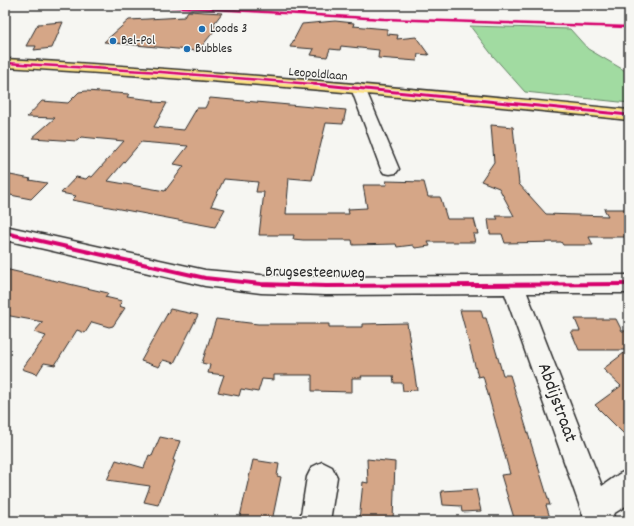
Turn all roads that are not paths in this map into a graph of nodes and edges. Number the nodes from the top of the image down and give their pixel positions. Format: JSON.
{"nodes":[{"id":1,"x":5,"y":63,"type":"edge"},
{"id":2,"x":358,"y":88,"type":"junction"},
{"id":3,"x":629,"y":115,"type":"edge"},
{"id":4,"x":390,"y":169,"type":"dead end"},
{"id":5,"x":5,"y":233,"type":"edge"},
{"id":6,"x":629,"y":284,"type":"edge"},
{"id":7,"x":513,"y":285,"type":"junction"},
{"id":8,"x":322,"y":477,"type":"dead end"},
{"id":9,"x":629,"y":484,"type":"edge"},
{"id":10,"x":597,"y":514,"type":"edge"},
{"id":11,"x":315,"y":521,"type":"edge"}],
"edges":[{"from":1,"to":2,"type":"main road","name":"Leopoldlaan"},
{"from":2,"to":3,"type":"main road","name":"Leopoldlaan"},
{"from":2,"to":4,"type":"street"},
{"from":5,"to":7,"type":"street","name":"Brugsesteenweg"},
{"from":6,"to":7,"type":"street","name":"Brugsesteenweg"},
{"from":7,"to":10,"type":"street","name":"Abdijstraat"},
{"from":8,"to":11,"type":"street"},
{"from":9,"to":10,"type":"street"}]}
